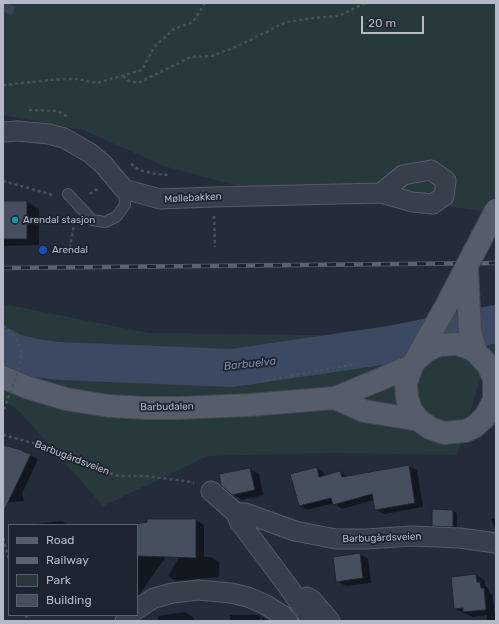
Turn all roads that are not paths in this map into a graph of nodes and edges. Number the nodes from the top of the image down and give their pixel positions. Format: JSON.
{"nodes":[{"id":1,"x":3,"y":132,"type":"edge"},
{"id":2,"x":124,"y":189,"type":"junction"},
{"id":3,"x":381,"y":193,"type":"dead end"},
{"id":4,"x":68,"y":194,"type":"dead end"},
{"id":5,"x":496,"y":210,"type":"edge"},
{"id":6,"x":467,"y":268,"type":"junction"},
{"id":7,"x":485,"y":357,"type":"edge"},
{"id":8,"x":413,"y":364,"type":"junction"},
{"id":9,"x":3,"y":377,"type":"edge"},
{"id":10,"x":335,"y":398,"type":"junction"},
{"id":11,"x":491,"y":414,"type":"edge"},
{"id":12,"x":419,"y":420,"type":"junction"},
{"id":13,"x":211,"y":491,"type":"road end"},
{"id":14,"x":236,"y":513,"type":"junction"},
{"id":15,"x":496,"y":543,"type":"edge"},
{"id":16,"x":287,"y":585,"type":"junction"},
{"id":17,"x":138,"y":608,"type":"edge"},
{"id":18,"x":288,"y":621,"type":"edge"},
{"id":19,"x":312,"y":621,"type":"edge"},
{"id":20,"x":330,"y":621,"type":"edge"}],
"edges":[{"from":1,"to":2,"type":"street"},
{"from":2,"to":3,"type":"street","name":"Møllebakken"},
{"from":2,"to":4,"type":"lane"},
{"from":5,"to":6,"type":"main road","bridge":true},
{"from":6,"to":7,"type":"main road","bridge":true},
{"from":6,"to":8,"type":"main road","bridge":true},
{"from":7,"to":8,"type":"main road","bridge":true},
{"from":7,"to":11,"type":"main road"},
{"from":8,"to":10,"type":"main road","name":"Barbudalen"},
{"from":8,"to":12,"type":"main road"},
{"from":9,"to":10,"type":"main road","name":"Barbudalen"},
{"from":10,"to":12,"type":"main road","name":"Barbudalen"},
{"from":11,"to":12,"type":"main road"},
{"from":13,"to":14,"type":"street"},
{"from":14,"to":15,"type":"street","name":"Barbugårdsveien"},
{"from":14,"to":16,"type":"street"},
{"from":16,"to":19,"type":"street"},
{"from":16,"to":20,"type":"street"},
{"from":17,"to":18,"type":"street"}]}
